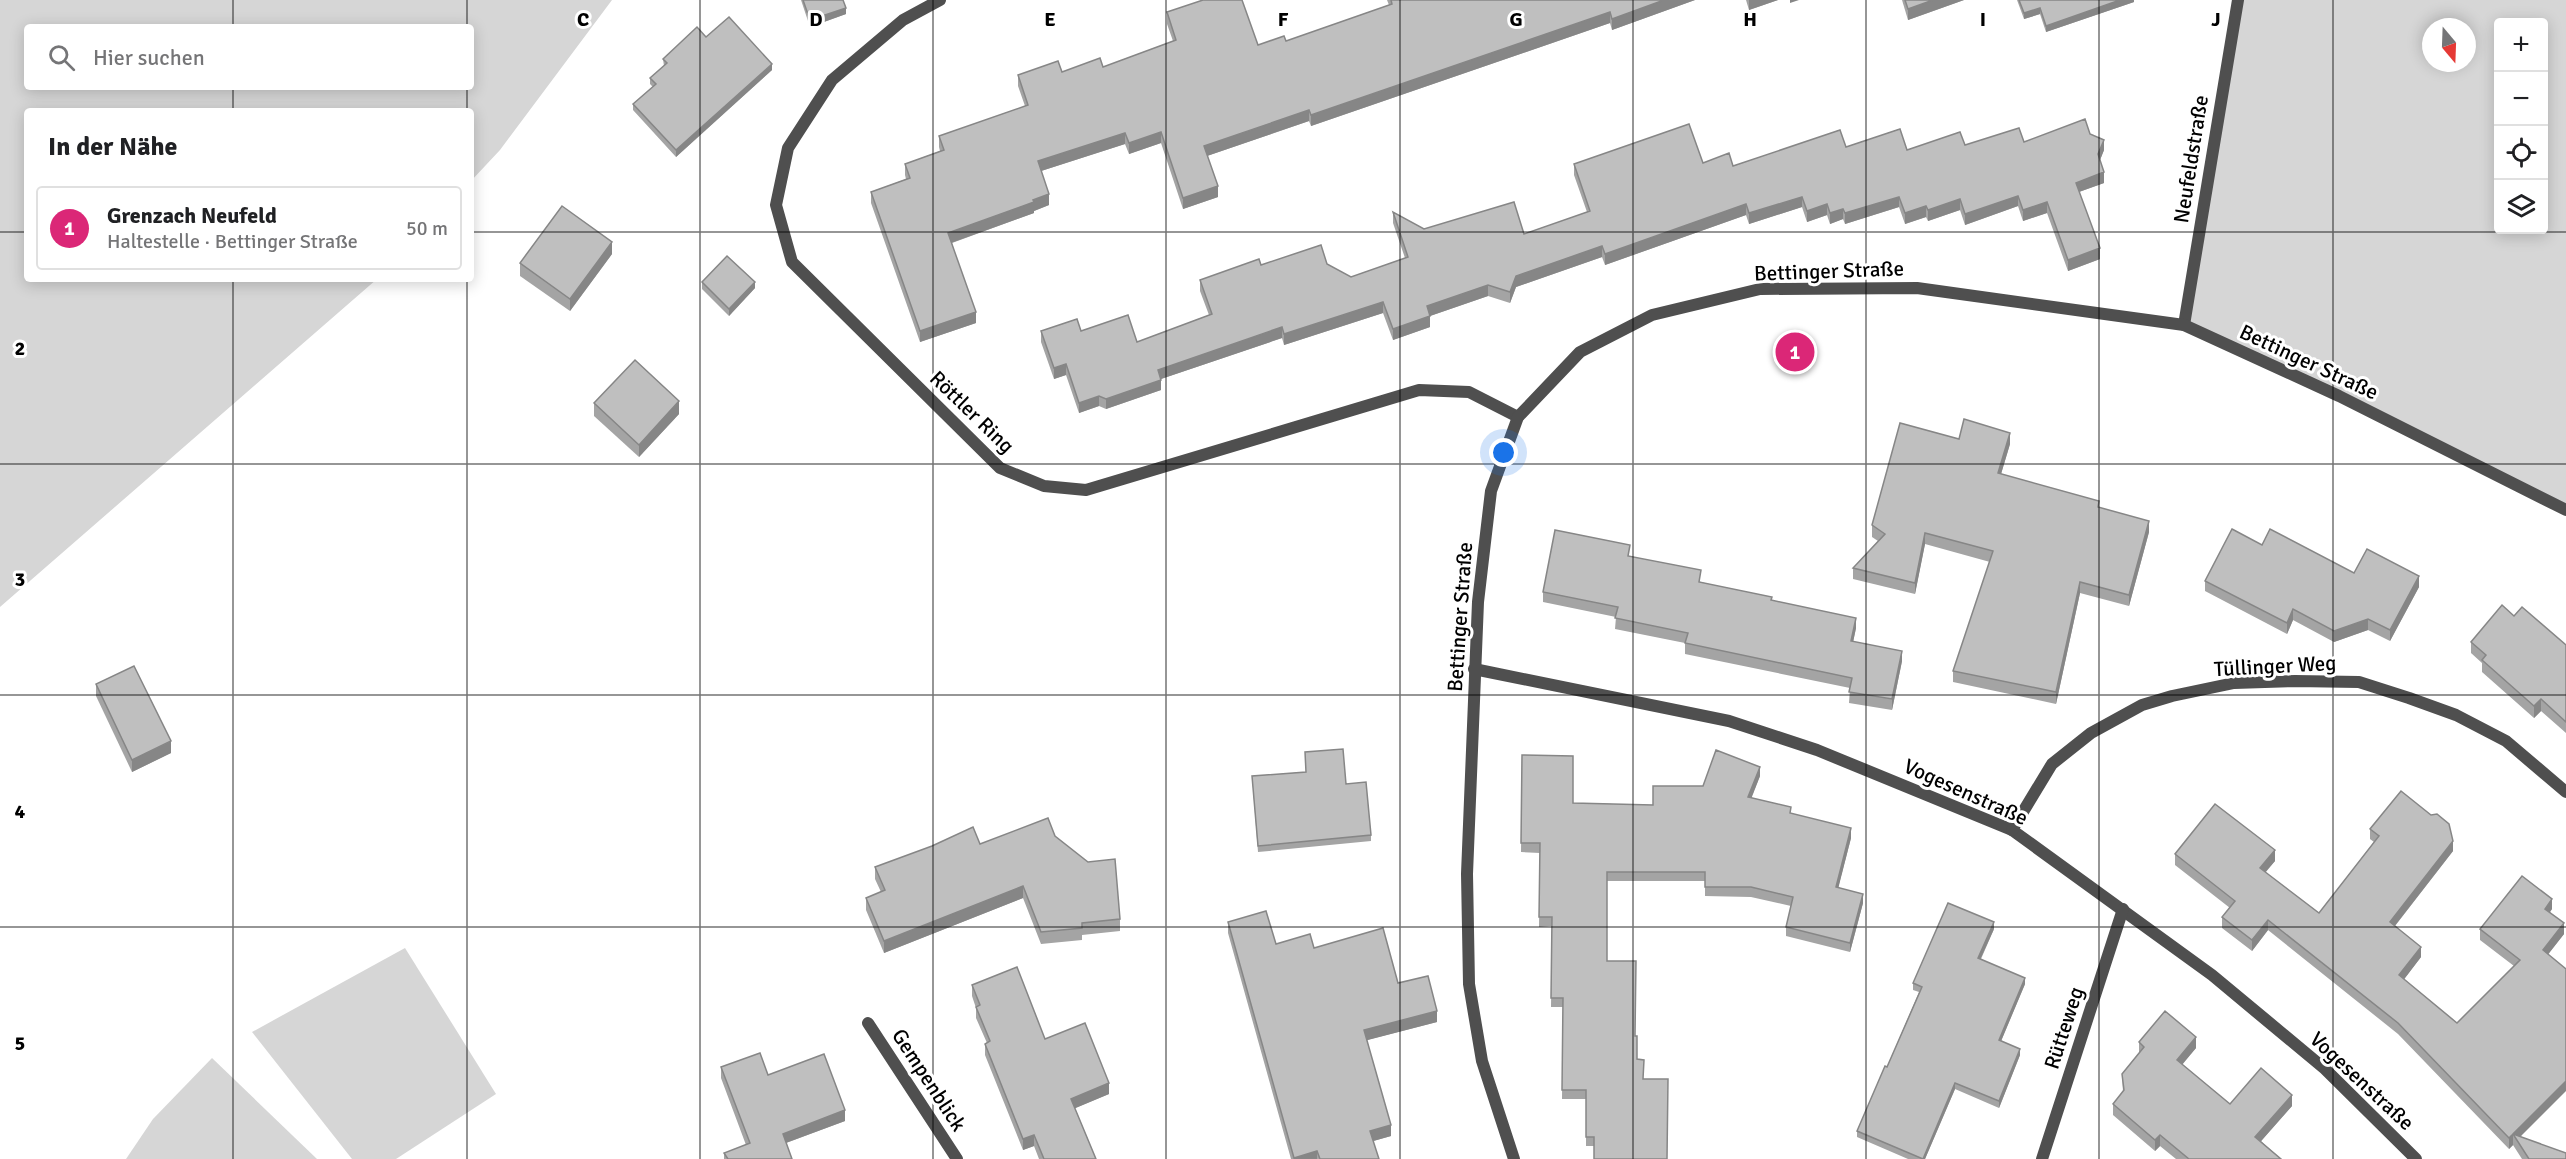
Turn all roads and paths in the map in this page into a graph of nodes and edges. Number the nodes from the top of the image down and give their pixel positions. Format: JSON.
{"nodes":[{"id":1,"x":940,"y":0,"type":"edge"},
{"id":2,"x":2238,"y":0,"type":"edge"},
{"id":3,"x":2184,"y":325,"type":"junction"},
{"id":4,"x":1518,"y":417,"type":"junction"},
{"id":5,"x":2566,"y":510,"type":"edge"},
{"id":6,"x":1474,"y":669,"type":"junction"},
{"id":7,"x":2566,"y":792,"type":"edge"},
{"id":8,"x":2012,"y":830,"type":"junction"},
{"id":9,"x":2123,"y":909,"type":"junction"},
{"id":10,"x":868,"y":1023,"type":"dead end"},
{"id":11,"x":957,"y":1159,"type":"edge"},
{"id":12,"x":1514,"y":1159,"type":"edge"},
{"id":13,"x":2042,"y":1159,"type":"edge"},
{"id":14,"x":2416,"y":1159,"type":"edge"}],
"edges":[{"from":1,"to":4,"type":"street","name":"Röttler Ring"},
{"from":2,"to":3,"type":"street","name":"Neufeldstraße"},
{"from":3,"to":4,"type":"street","name":"Bettinger Straße"},
{"from":3,"to":5,"type":"street","name":"Bettinger Straße"},
{"from":4,"to":6,"type":"street","name":"Bettinger Straße"},
{"from":6,"to":8,"type":"street","name":"Vogesenstraße"},
{"from":6,"to":12,"type":"street","name":"Bettinger Straße"},
{"from":7,"to":8,"type":"street","name":"Tüllinger Weg"},
{"from":8,"to":9,"type":"street","name":"Vogesenstraße"},
{"from":9,"to":13,"type":"street","name":"Rütteweg"},
{"from":9,"to":14,"type":"street","name":"Vogesenstraße"},
{"from":10,"to":11,"type":"street","name":"Gempenblick"}]}
